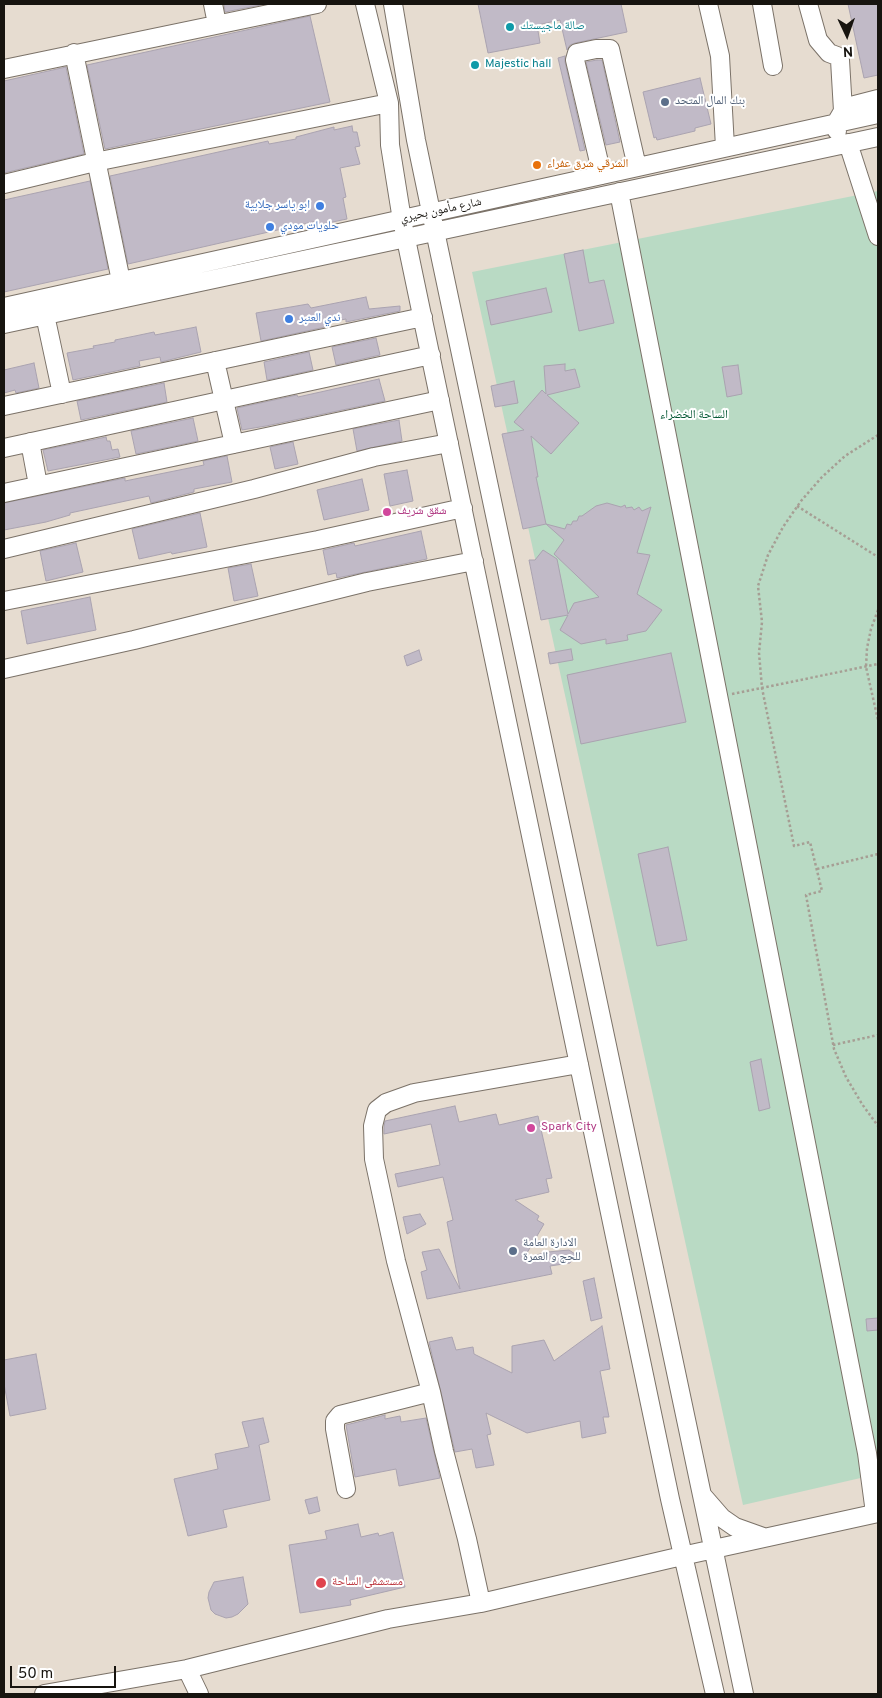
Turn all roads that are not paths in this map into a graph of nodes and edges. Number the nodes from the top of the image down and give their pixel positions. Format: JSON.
{"nodes":[{"id":1,"x":213,"y":4,"type":"edge"},
{"id":2,"x":317,"y":4,"type":"edge"},
{"id":3,"x":365,"y":4,"type":"edge"},
{"id":4,"x":392,"y":4,"type":"edge"},
{"id":5,"x":708,"y":4,"type":"edge"},
{"id":6,"x":762,"y":4,"type":"edge"},
{"id":7,"x":808,"y":4,"type":"edge"},
{"id":8,"x":217,"y":24,"type":"junction"},
{"id":9,"x":74,"y":53,"type":"junction"},
{"id":10,"x":773,"y":66,"type":"dead end"},
{"id":11,"x":4,"y":69,"type":"edge"},
{"id":12,"x":878,"y":99,"type":"edge"},
{"id":13,"x":389,"y":102,"type":"junction"},
{"id":14,"x":878,"y":114,"type":"edge"},
{"id":15,"x":839,"y":116,"type":"junction"},
{"id":16,"x":876,"y":138,"type":"edge"},
{"id":17,"x":844,"y":144,"type":"junction"},
{"id":18,"x":725,"y":147,"type":"junction"},
{"id":19,"x":95,"y":162,"type":"junction"},
{"id":20,"x":637,"y":167,"type":"junction"},
{"id":21,"x":602,"y":175,"type":"junction"},
{"id":22,"x":4,"y":184,"type":"edge"},
{"id":23,"x":619,"y":192,"type":"junction"},
{"id":24,"x":873,"y":207,"type":"edge"},
{"id":25,"x":431,"y":214,"type":"junction"},
{"id":26,"x":402,"y":220,"type":"junction"},
{"id":27,"x":435,"y":231,"type":"junction"},
{"id":28,"x":878,"y":236,"type":"edge"},
{"id":29,"x":406,"y":237,"type":"junction"},
{"id":30,"x":122,"y":281,"type":"junction"},
{"id":31,"x":4,"y":307,"type":"edge"},
{"id":32,"x":46,"y":315,"type":"junction"},
{"id":33,"x":423,"y":317,"type":"junction"},
{"id":34,"x":4,"y":324,"type":"edge"},
{"id":35,"x":431,"y":355,"type":"junction"},
{"id":36,"x":215,"y":361,"type":"junction"},
{"id":37,"x":62,"y":394,"type":"junction"},
{"id":38,"x":224,"y":400,"type":"junction"},
{"id":39,"x":440,"y":400,"type":"junction"},
{"id":40,"x":4,"y":406,"type":"edge"},
{"id":41,"x":30,"y":442,"type":"junction"},
{"id":42,"x":449,"y":443,"type":"junction"},
{"id":43,"x":234,"y":444,"type":"junction"},
{"id":44,"x":4,"y":448,"type":"edge"},
{"id":45,"x":38,"y":485,"type":"junction"},
{"id":46,"x":4,"y":493,"type":"edge"},
{"id":47,"x":463,"y":508,"type":"junction"},
{"id":48,"x":4,"y":548,"type":"edge"},
{"id":49,"x":474,"y":561,"type":"junction"},
{"id":50,"x":4,"y":601,"type":"edge"},
{"id":51,"x":4,"y":669,"type":"edge"},
{"id":52,"x":579,"y":1064,"type":"junction"},
{"id":53,"x":431,"y":1392,"type":"junction"},
{"id":54,"x":873,"y":1451,"type":"edge"},
{"id":55,"x":346,"y":1489,"type":"dead end"},
{"id":56,"x":700,"y":1492,"type":"junction"},
{"id":57,"x":876,"y":1513,"type":"edge"},
{"id":58,"x":766,"y":1537,"type":"junction"},
{"id":59,"x":712,"y":1549,"type":"junction"},
{"id":60,"x":682,"y":1556,"type":"junction"},
{"id":61,"x":480,"y":1603,"type":"junction"},
{"id":62,"x":187,"y":1669,"type":"junction"},
{"id":63,"x":44,"y":1694,"type":"edge"},
{"id":64,"x":199,"y":1694,"type":"edge"},
{"id":65,"x":715,"y":1694,"type":"edge"},
{"id":66,"x":744,"y":1694,"type":"edge"}],
"edges":[{"from":1,"to":8,"type":"street"},
{"from":2,"to":8,"type":"street"},
{"from":3,"to":13,"type":"street"},
{"from":4,"to":25,"type":"street"},
{"from":5,"to":18,"type":"street"},
{"from":6,"to":10,"type":"street"},
{"from":7,"to":15,"type":"street"},
{"from":8,"to":9,"type":"street"},
{"from":9,"to":11,"type":"street"},
{"from":9,"to":19,"type":"street"},
{"from":12,"to":15,"type":"street"},
{"from":13,"to":19,"type":"street"},
{"from":13,"to":26,"type":"street"},
{"from":14,"to":15,"type":"street","name":"شارع مأمون بحيري"},
{"from":15,"to":17,"type":"street"},
{"from":15,"to":18,"type":"street","name":"شارع مأمون بحيري"},
{"from":16,"to":17,"type":"street","name":"شارع مأمون بحيري"},
{"from":17,"to":23,"type":"street","name":"شارع مأمون بحيري"},
{"from":17,"to":24,"type":"street"},
{"from":18,"to":20,"type":"street","name":"شارع مأمون بحيري"},
{"from":19,"to":22,"type":"street"},
{"from":19,"to":30,"type":"street"},
{"from":20,"to":21,"type":"street","name":"شارع مأمون بحيري"},
{"from":20,"to":21,"type":"street"},
{"from":21,"to":25,"type":"street","name":"شارع مأمون بحيري"},
{"from":23,"to":27,"type":"street","name":"شارع مأمون بحيري"},
{"from":23,"to":54,"type":"street"},
{"from":24,"to":28,"type":"street"},
{"from":25,"to":26,"type":"street","name":"شارع مأمون بحيري"},
{"from":25,"to":27,"type":"street"},
{"from":26,"to":29,"type":"street"},
{"from":26,"to":30,"type":"street","name":"شارع مأمون بحيري"},
{"from":27,"to":29,"type":"street","name":"شارع مأمون بحيري"},
{"from":27,"to":56,"type":"street"},
{"from":29,"to":32,"type":"street","name":"شارع مأمون بحيري"},
{"from":29,"to":33,"type":"street"},
{"from":30,"to":31,"type":"street","name":"شارع مأمون بحيري"},
{"from":32,"to":34,"type":"street","name":"شارع مأمون بحيري"},
{"from":32,"to":37,"type":"street"},
{"from":33,"to":35,"type":"street"},
{"from":33,"to":36,"type":"street"},
{"from":35,"to":38,"type":"street"},
{"from":35,"to":39,"type":"street"},
{"from":36,"to":37,"type":"street"},
{"from":36,"to":38,"type":"street"},
{"from":37,"to":40,"type":"street"},
{"from":38,"to":41,"type":"street"},
{"from":38,"to":43,"type":"street"},
{"from":39,"to":42,"type":"street"},
{"from":39,"to":43,"type":"street"},
{"from":41,"to":44,"type":"street"},
{"from":41,"to":45,"type":"street"},
{"from":42,"to":47,"type":"street"},
{"from":42,"to":48,"type":"street"},
{"from":43,"to":45,"type":"street"},
{"from":45,"to":46,"type":"street"},
{"from":47,"to":49,"type":"street"},
{"from":47,"to":50,"type":"street"},
{"from":49,"to":51,"type":"street"},
{"from":49,"to":52,"type":"street"},
{"from":52,"to":53,"type":"street"},
{"from":52,"to":60,"type":"street"},
{"from":53,"to":55,"type":"street"},
{"from":53,"to":61,"type":"street"},
{"from":54,"to":57,"type":"street"},
{"from":56,"to":58,"type":"street"},
{"from":56,"to":59,"type":"street"},
{"from":57,"to":58,"type":"street"},
{"from":58,"to":59,"type":"street"},
{"from":59,"to":60,"type":"street"},
{"from":59,"to":66,"type":"street"},
{"from":60,"to":61,"type":"street"},
{"from":60,"to":65,"type":"street"},
{"from":61,"to":62,"type":"street"},
{"from":62,"to":63,"type":"street"},
{"from":62,"to":64,"type":"street"}]}
